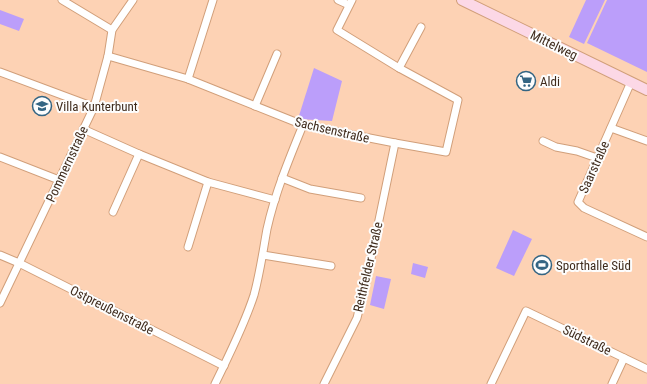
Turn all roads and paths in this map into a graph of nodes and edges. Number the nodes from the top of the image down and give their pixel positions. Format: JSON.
{"nodes":[{"id":1,"x":62,"y":0,"type":"edge"},
{"id":2,"x":133,"y":0,"type":"edge"},
{"id":3,"x":213,"y":0,"type":"edge"},
{"id":4,"x":338,"y":0,"type":"edge"},
{"id":5,"x":462,"y":0,"type":"edge"},
{"id":6,"x":351,"y":3,"type":"edge"},
{"id":7,"x":421,"y":27,"type":"dead end"},
{"id":8,"x":112,"y":30,"type":"junction"},
{"id":9,"x":277,"y":54,"type":"dead end"},
{"id":10,"x":108,"y":56,"type":"junction"},
{"id":11,"x":399,"y":68,"type":"junction"},
{"id":12,"x":0,"y":72,"type":"edge"},
{"id":13,"x":188,"y":79,"type":"junction"},
{"id":14,"x":631,"y":82,"type":"junction"},
{"id":15,"x":647,"y":90,"type":"edge"},
{"id":16,"x":255,"y":106,"type":"junction"},
{"id":17,"x":94,"y":107,"type":"junction"},
{"id":18,"x":303,"y":125,"type":"junction"},
{"id":19,"x":611,"y":128,"type":"junction"},
{"id":20,"x":83,"y":129,"type":"junction"},
{"id":21,"x":543,"y":141,"type":"dead end"},
{"id":22,"x":647,"y":141,"type":"edge"},
{"id":23,"x":395,"y":143,"type":"junction"},
{"id":24,"x":139,"y":154,"type":"junction"},
{"id":25,"x":0,"y":157,"type":"edge"},
{"id":26,"x":597,"y":158,"type":"junction"},
{"id":27,"x":282,"y":178,"type":"junction"},
{"id":28,"x":59,"y":180,"type":"junction"},
{"id":29,"x":208,"y":182,"type":"junction"},
{"id":30,"x":361,"y":198,"type":"dead end"},
{"id":31,"x":275,"y":200,"type":"junction"},
{"id":32,"x":114,"y":212,"type":"dead end"},
{"id":33,"x":647,"y":237,"type":"edge"},
{"id":34,"x":188,"y":246,"type":"dead end"},
{"id":35,"x":263,"y":255,"type":"junction"},
{"id":36,"x":0,"y":256,"type":"edge"},
{"id":37,"x":19,"y":263,"type":"junction"},
{"id":38,"x":331,"y":266,"type":"dead end"},
{"id":39,"x":0,"y":303,"type":"edge"},
{"id":40,"x":624,"y":358,"type":"junction"},
{"id":41,"x":224,"y":366,"type":"junction"},
{"id":42,"x":647,"y":369,"type":"edge"},
{"id":43,"x":215,"y":384,"type":"edge"},
{"id":44,"x":324,"y":384,"type":"edge"},
{"id":45,"x":491,"y":384,"type":"edge"},
{"id":46,"x":612,"y":384,"type":"edge"}],
"edges":[{"from":1,"to":8,"type":"street"},
{"from":2,"to":8,"type":"street","name":"Pommernstraße"},
{"from":3,"to":13,"type":"street"},
{"from":4,"to":6,"type":"street"},
{"from":5,"to":14,"type":"street","name":"Mittelweg"},
{"from":6,"to":11,"type":"street","name":"Sachsenstraße"},
{"from":7,"to":11,"type":"street"},
{"from":8,"to":10,"type":"street","name":"Pommernstraße"},
{"from":9,"to":16,"type":"street"},
{"from":10,"to":13,"type":"street","name":"Sachsenstraße"},
{"from":10,"to":17,"type":"street","name":"Pommernstraße"},
{"from":11,"to":23,"type":"street","name":"Sachsenstraße"},
{"from":12,"to":17,"type":"street"},
{"from":13,"to":16,"type":"street","name":"Sachsenstraße"},
{"from":14,"to":15,"type":"street","name":"Mittelweg"},
{"from":14,"to":19,"type":"street","name":"Saarstraße"},
{"from":16,"to":18,"type":"street","name":"Sachsenstraße"},
{"from":17,"to":20,"type":"street","name":"Pommernstraße"},
{"from":18,"to":23,"type":"street","name":"Sachsenstraße"},
{"from":18,"to":27,"type":"street"},
{"from":19,"to":22,"type":"street"},
{"from":19,"to":26,"type":"street","name":"Saarstraße"},
{"from":20,"to":24,"type":"street"},
{"from":20,"to":28,"type":"street","name":"Pommernstraße"},
{"from":21,"to":26,"type":"street"},
{"from":23,"to":44,"type":"street","name":"Reithfelder Straße"},
{"from":24,"to":29,"type":"street"},
{"from":24,"to":32,"type":"street"},
{"from":25,"to":28,"type":"street"},
{"from":26,"to":33,"type":"street","name":"Saarstraße"},
{"from":27,"to":30,"type":"street"},
{"from":27,"to":31,"type":"street"},
{"from":28,"to":37,"type":"street","name":"Pommernstraße"},
{"from":29,"to":31,"type":"street"},
{"from":29,"to":34,"type":"street"},
{"from":31,"to":35,"type":"street"},
{"from":35,"to":38,"type":"street"},
{"from":35,"to":41,"type":"street"},
{"from":36,"to":37,"type":"street","name":"Ostpreußenstraße"},
{"from":37,"to":39,"type":"street","name":"Pommernstraße"},
{"from":37,"to":41,"type":"street","name":"Ostpreußenstraße"},
{"from":40,"to":42,"type":"street","name":"Südstraße"},
{"from":40,"to":45,"type":"street","name":"Südstraße"},
{"from":40,"to":46,"type":"street"},
{"from":41,"to":43,"type":"street"}]}
